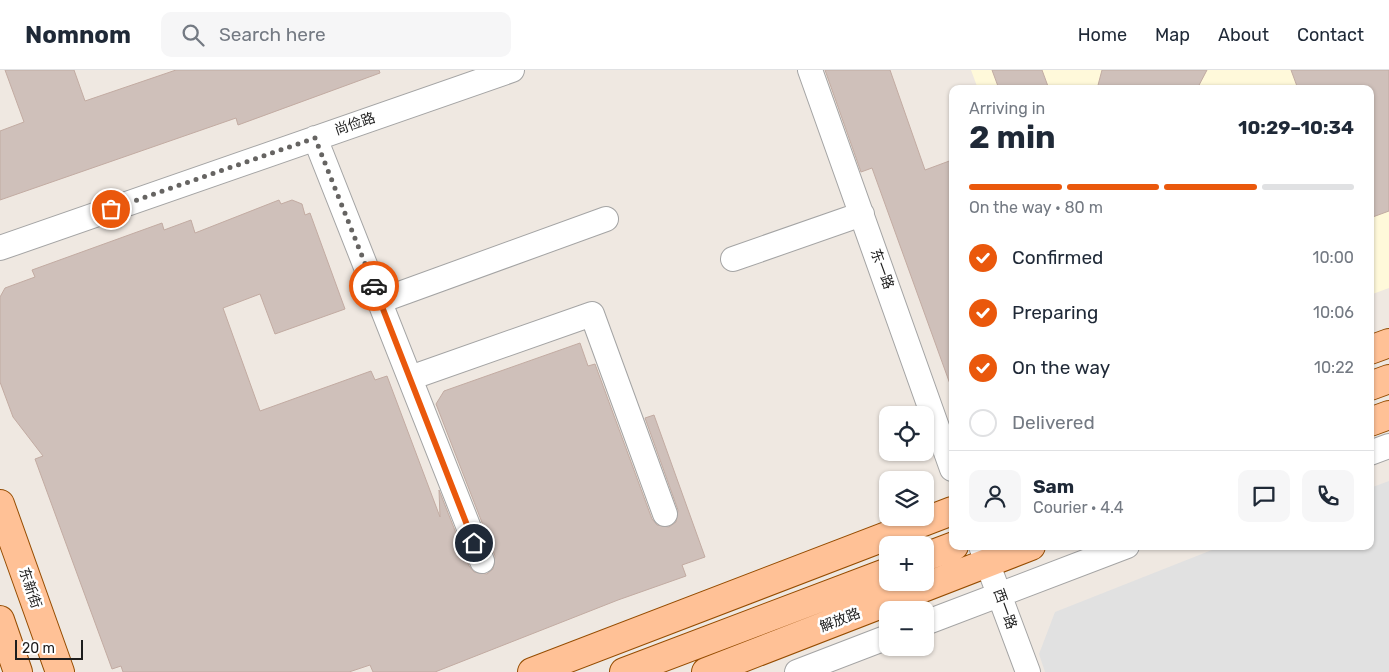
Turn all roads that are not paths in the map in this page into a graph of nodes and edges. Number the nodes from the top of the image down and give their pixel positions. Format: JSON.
{"nodes":[{"id":1,"x":512,"y":70,"type":"edge"},
{"id":2,"x":810,"y":70,"type":"edge"},
{"id":3,"x":315,"y":138,"type":"junction"},
{"id":4,"x":862,"y":214,"type":"junction"},
{"id":5,"x":606,"y":218,"type":"dead end"},
{"id":6,"x":0,"y":248,"type":"edge"},
{"id":7,"x":733,"y":259,"type":"dead end"},
{"id":8,"x":380,"y":301,"type":"junction"},
{"id":9,"x":1389,"y":343,"type":"edge"},
{"id":10,"x":1374,"y":349,"type":"edge"},
{"id":11,"x":410,"y":378,"type":"junction"},
{"id":12,"x":1389,"y":379,"type":"edge"},
{"id":13,"x":1374,"y":385,"type":"edge"},
{"id":14,"x":1389,"y":415,"type":"edge"},
{"id":15,"x":1374,"y":421,"type":"edge"},
{"id":16,"x":1389,"y":446,"type":"edge"},
{"id":17,"x":1374,"y":452,"type":"edge"},
{"id":18,"x":949,"y":460,"type":"edge"},
{"id":19,"x":0,"y":504,"type":"edge"},
{"id":20,"x":949,"y":512,"type":"edge"},
{"id":21,"x":666,"y":514,"type":"dead end"},
{"id":22,"x":949,"y":548,"type":"edge"},
{"id":23,"x":1008,"y":550,"type":"edge"},
{"id":24,"x":1117,"y":550,"type":"edge"},
{"id":25,"x":934,"y":554,"type":"edge"},
{"id":26,"x":984,"y":554,"type":"edge"},
{"id":27,"x":482,"y":561,"type":"dead end"},
{"id":28,"x":879,"y":575,"type":"edge"},
{"id":29,"x":1000,"y":595,"type":"junction"},
{"id":30,"x":0,"y":620,"type":"edge"},
{"id":31,"x":934,"y":620,"type":"edge"},
{"id":32,"x":879,"y":641,"type":"edge"},
{"id":33,"x":18,"y":672,"type":"edge"},
{"id":34,"x":60,"y":672,"type":"edge"},
{"id":35,"x":532,"y":672,"type":"edge"},
{"id":36,"x":624,"y":672,"type":"edge"},
{"id":37,"x":706,"y":672,"type":"edge"},
{"id":38,"x":797,"y":672,"type":"edge"},
{"id":39,"x":1028,"y":672,"type":"edge"}],
"edges":[{"from":1,"to":3,"type":"street","name":"尚俭路"},
{"from":2,"to":4,"type":"street","name":"东一路"},
{"from":3,"to":6,"type":"street","name":"尚俭路"},
{"from":3,"to":8,"type":"street"},
{"from":4,"to":7,"type":"street"},
{"from":4,"to":18,"type":"street","name":"东一路"},
{"from":5,"to":8,"type":"street"},
{"from":8,"to":11,"type":"street"},
{"from":9,"to":10,"type":"main road"},
{"from":11,"to":21,"type":"street"},
{"from":11,"to":27,"type":"street"},
{"from":12,"to":13,"type":"main road"},
{"from":14,"to":15,"type":"main road"},
{"from":16,"to":17,"type":"street"},
{"from":19,"to":34,"type":"main road","name":"东新街"},
{"from":20,"to":35,"type":"main road"},
{"from":22,"to":25,"type":"main road"},
{"from":23,"to":26,"type":"main road","name":"解放路"},
{"from":24,"to":29,"type":"street"},
{"from":26,"to":29,"type":"street","name":"西一路"},
{"from":26,"to":37,"type":"main road","name":"解放路"},
{"from":28,"to":36,"type":"main road","name":"解放路"},
{"from":29,"to":31,"type":"street"},
{"from":29,"to":39,"type":"street","name":"西一路"},
{"from":30,"to":33,"type":"main road"},
{"from":32,"to":38,"type":"street"}]}
